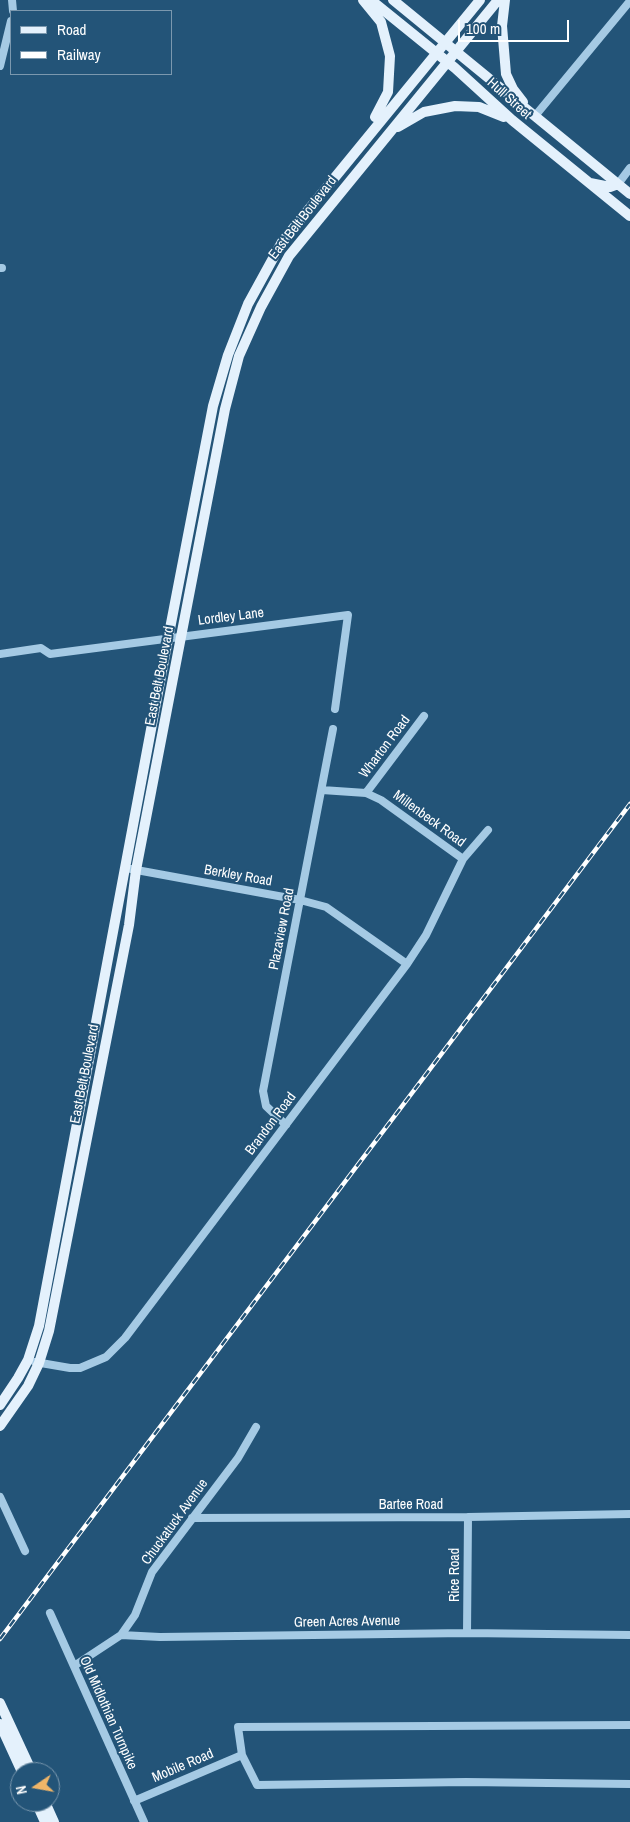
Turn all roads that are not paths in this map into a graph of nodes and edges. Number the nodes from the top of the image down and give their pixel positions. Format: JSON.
{"nodes":[{"id":1,"x":363,"y":0,"type":"edge"},
{"id":2,"x":371,"y":0,"type":"edge"},
{"id":3,"x":394,"y":0,"type":"edge"},
{"id":4,"x":480,"y":0,"type":"edge"},
{"id":5,"x":498,"y":0,"type":"edge"},
{"id":6,"x":505,"y":0,"type":"edge"},
{"id":7,"x":630,"y":1,"type":"edge"},
{"id":8,"x":10,"y":25,"type":"edge"},
{"id":9,"x":445,"y":42,"type":"junction"},
{"id":10,"x":456,"y":51,"type":"junction"},
{"id":11,"x":436,"y":53,"type":"junction"},
{"id":12,"x":447,"y":62,"type":"junction"},
{"id":13,"x":0,"y":66,"type":"edge"},
{"id":14,"x":534,"y":116,"type":"junction"},
{"id":15,"x":512,"y":120,"type":"junction"},
{"id":16,"x":385,"y":137,"type":"junction"},
{"id":17,"x":361,"y":144,"type":"junction"},
{"id":18,"x":630,"y":168,"type":"edge"},
{"id":19,"x":589,"y":183,"type":"junction"},
{"id":20,"x":618,"y":184,"type":"junction"},
{"id":21,"x":630,"y":194,"type":"edge"},
{"id":22,"x":630,"y":205,"type":"edge"},
{"id":23,"x":619,"y":208,"type":"junction"},
{"id":24,"x":630,"y":216,"type":"edge"},
{"id":25,"x":182,"y":636,"type":"junction"},
{"id":26,"x":168,"y":639,"type":"junction"},
{"id":27,"x":0,"y":654,"type":"edge"},
{"id":28,"x":335,"y":709,"type":"dead end"},
{"id":29,"x":424,"y":716,"type":"dead end"},
{"id":30,"x":333,"y":729,"type":"dead end"},
{"id":31,"x":322,"y":790,"type":"junction"},
{"id":32,"x":366,"y":793,"type":"junction"},
{"id":33,"x":488,"y":830,"type":"dead end"},
{"id":34,"x":462,"y":859,"type":"junction"},
{"id":35,"x":125,"y":868,"type":"junction"},
{"id":36,"x":136,"y":870,"type":"junction"},
{"id":37,"x":300,"y":900,"type":"junction"},
{"id":38,"x":407,"y":964,"type":"junction"},
{"id":39,"x":286,"y":1125,"type":"junction"},
{"id":40,"x":28,"y":1360,"type":"junction"},
{"id":41,"x":39,"y":1363,"type":"junction"},
{"id":42,"x":0,"y":1405,"type":"edge"},
{"id":43,"x":0,"y":1426,"type":"edge"},
{"id":44,"x":256,"y":1428,"type":"dead end"},
{"id":45,"x":0,"y":1497,"type":"edge"},
{"id":46,"x":630,"y":1514,"type":"edge"},
{"id":47,"x":468,"y":1517,"type":"junction"},
{"id":48,"x":192,"y":1518,"type":"junction"},
{"id":49,"x":25,"y":1551,"type":"dead end"},
{"id":50,"x":50,"y":1613,"type":"dead end"},
{"id":51,"x":467,"y":1633,"type":"junction"},
{"id":52,"x":121,"y":1634,"type":"junction"},
{"id":53,"x":630,"y":1635,"type":"edge"},
{"id":54,"x":74,"y":1666,"type":"junction"},
{"id":55,"x":0,"y":1703,"type":"edge"},
{"id":56,"x":0,"y":1724,"type":"edge"},
{"id":57,"x":630,"y":1725,"type":"edge"},
{"id":58,"x":242,"y":1755,"type":"junction"},
{"id":59,"x":17,"y":1762,"type":"edge"},
{"id":60,"x":27,"y":1762,"type":"edge"},
{"id":61,"x":630,"y":1784,"type":"edge"},
{"id":62,"x":134,"y":1801,"type":"junction"},
{"id":63,"x":144,"y":1822,"type":"edge"}],
"edges":[{"from":1,"to":17,"type":"main road"},
{"from":2,"to":11,"type":"main road","name":"Hull Street"},
{"from":3,"to":9,"type":"main road","name":"Hull Street"},
{"from":4,"to":9,"type":"main road","name":"East Belt Boulevard"},
{"from":5,"to":10,"type":"main road","name":"East Belt Boulevard"},
{"from":6,"to":14,"type":"main road"},
{"from":7,"to":14,"type":"street"},
{"from":8,"to":13,"type":"street"},
{"from":9,"to":10,"type":"main road","name":"Hull Street"},
{"from":9,"to":11,"type":"main road","name":"East Belt Boulevard"},
{"from":10,"to":12,"type":"main road","name":"East Belt Boulevard"},
{"from":10,"to":14,"type":"main road","name":"Hull Street"},
{"from":11,"to":12,"type":"main road","name":"Hull Street"},
{"from":11,"to":17,"type":"main road","name":"East Belt Boulevard"},
{"from":12,"to":15,"type":"main road","name":"Hull Street"},
{"from":12,"to":16,"type":"main road","name":"East Belt Boulevard"},
{"from":14,"to":20,"type":"main road","name":"Hull Street"},
{"from":15,"to":16,"type":"main road"},
{"from":15,"to":19,"type":"main road","name":"Hull Street"},
{"from":16,"to":25,"type":"main road","name":"East Belt Boulevard"},
{"from":17,"to":26,"type":"main road","name":"East Belt Boulevard"},
{"from":18,"to":20,"type":"street"},
{"from":19,"to":20,"type":"main road"},
{"from":19,"to":23,"type":"main road","name":"Hull Street"},
{"from":20,"to":21,"type":"main road","name":"Hull Street"},
{"from":22,"to":23,"type":"main road"},
{"from":23,"to":24,"type":"main road","name":"Hull Street"},
{"from":25,"to":26,"type":"street","name":"Lordley Lane"},
{"from":25,"to":28,"type":"street","name":"Lordley Lane"},
{"from":25,"to":36,"type":"main road","name":"East Belt Boulevard"},
{"from":26,"to":27,"type":"street","name":"Lordley Lane"},
{"from":26,"to":35,"type":"main road","name":"East Belt Boulevard"},
{"from":29,"to":32,"type":"street","name":"Wharton Road"},
{"from":30,"to":31,"type":"street","name":"Plazaview Road"},
{"from":31,"to":32,"type":"street","name":"Millenbeck Road"},
{"from":31,"to":37,"type":"street","name":"Plazaview Road"},
{"from":32,"to":34,"type":"street","name":"Millenbeck Road"},
{"from":33,"to":34,"type":"street","name":"Brandon Road"},
{"from":34,"to":38,"type":"street","name":"Brandon Road"},
{"from":35,"to":36,"type":"street","name":"Berkley Road"},
{"from":35,"to":40,"type":"main road","name":"East Belt Boulevard"},
{"from":36,"to":37,"type":"street","name":"Berkley Road"},
{"from":36,"to":41,"type":"main road","name":"East Belt Boulevard"},
{"from":37,"to":38,"type":"street","name":"Berkley Road"},
{"from":37,"to":39,"type":"street","name":"Plazaview Road"},
{"from":38,"to":39,"type":"street","name":"Brandon Road"},
{"from":39,"to":41,"type":"street","name":"Brandon Road"},
{"from":40,"to":41,"type":"street","name":"Brandon Road"},
{"from":40,"to":42,"type":"main road","name":"East Belt Boulevard"},
{"from":41,"to":43,"type":"main road","name":"East Belt Boulevard"},
{"from":44,"to":48,"type":"street","name":"Chuckatuck Avenue"},
{"from":45,"to":49,"type":"street"},
{"from":46,"to":47,"type":"street","name":"Bartee Road"},
{"from":47,"to":48,"type":"street","name":"Bartee Road"},
{"from":47,"to":51,"type":"street","name":"Rice Road"},
{"from":48,"to":52,"type":"street","name":"Chuckatuck Avenue"},
{"from":50,"to":54,"type":"street","name":"Old Midlothian Turnpike"},
{"from":51,"to":52,"type":"street","name":"Green Acres Avenue"},
{"from":51,"to":53,"type":"street","name":"Green Acres Avenue"},
{"from":52,"to":54,"type":"street"},
{"from":54,"to":62,"type":"street","name":"Old Midlothian Turnpike"},
{"from":55,"to":60,"type":"main road"},
{"from":56,"to":59,"type":"main road"},
{"from":57,"to":58,"type":"street"},
{"from":58,"to":61,"type":"street"},
{"from":58,"to":62,"type":"street","name":"Mobile Road"},
{"from":62,"to":63,"type":"street","name":"Old Midlothian Turnpike"}]}
